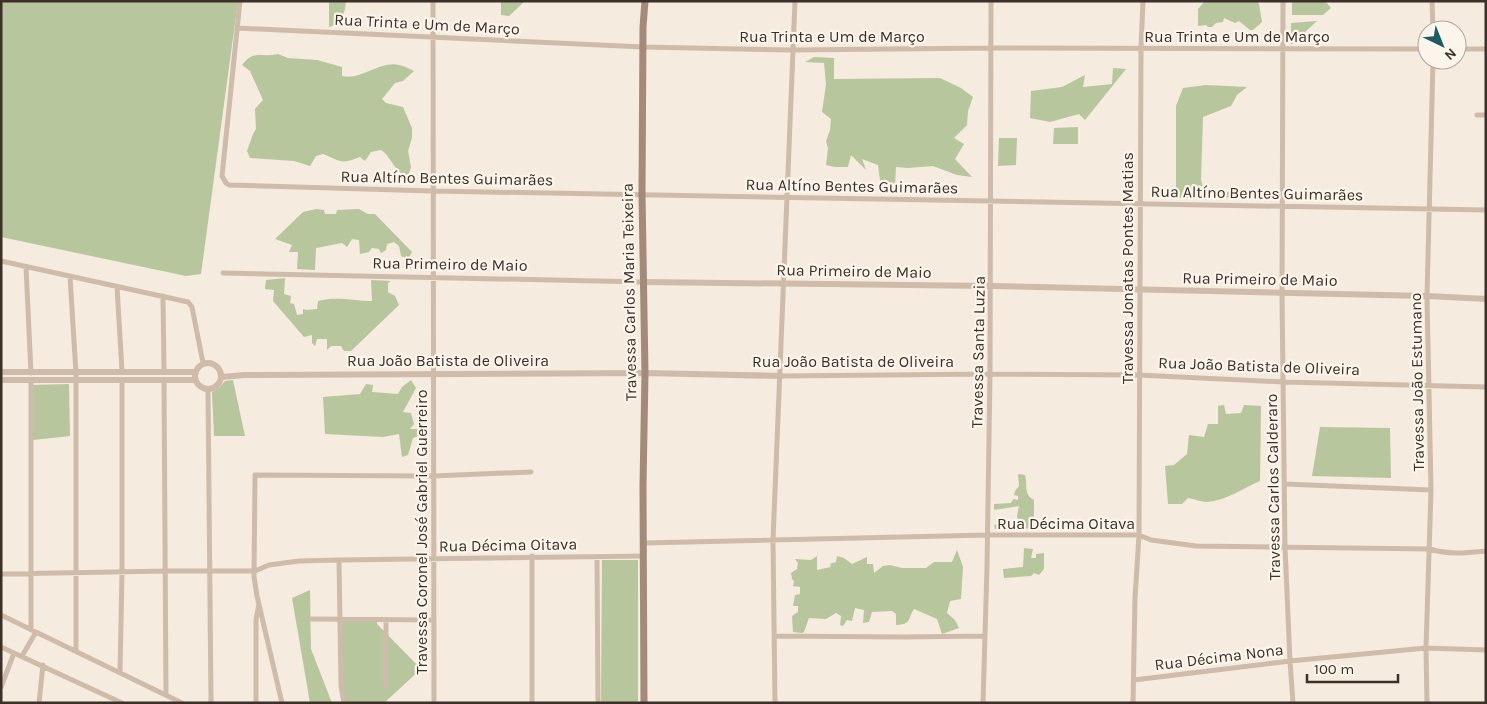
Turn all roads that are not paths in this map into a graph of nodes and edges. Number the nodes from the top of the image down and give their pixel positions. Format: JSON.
{"nodes":[{"id":1,"x":240,"y":1,"type":"edge"},
{"id":2,"x":433,"y":1,"type":"edge"},
{"id":3,"x":641,"y":1,"type":"edge"},
{"id":4,"x":645,"y":1,"type":"edge"},
{"id":5,"x":795,"y":1,"type":"edge"},
{"id":6,"x":991,"y":1,"type":"edge"},
{"id":7,"x":1143,"y":1,"type":"edge"},
{"id":8,"x":1284,"y":1,"type":"edge"},
{"id":9,"x":1432,"y":1,"type":"edge"},
{"id":10,"x":1433,"y":20,"type":"edge"},
{"id":11,"x":643,"y":27,"type":"junction"},
{"id":12,"x":237,"y":28,"type":"junction"},
{"id":13,"x":433,"y":37,"type":"junction"},
{"id":14,"x":642,"y":47,"type":"junction"},
{"id":15,"x":990,"y":48,"type":"junction"},
{"id":16,"x":1141,"y":48,"type":"junction"},
{"id":17,"x":1284,"y":49,"type":"junction"},
{"id":18,"x":1417,"y":49,"type":"edge"},
{"id":19,"x":1467,"y":49,"type":"edge"},
{"id":20,"x":1486,"y":49,"type":"edge"},
{"id":21,"x":793,"y":50,"type":"junction"},
{"id":22,"x":1433,"y":70,"type":"edge"},
{"id":23,"x":1477,"y":115,"type":"dead end"},
{"id":24,"x":1486,"y":115,"type":"edge"},
{"id":25,"x":432,"y":191,"type":"junction"},
{"id":26,"x":642,"y":194,"type":"junction"},
{"id":27,"x":787,"y":198,"type":"junction"},
{"id":28,"x":991,"y":200,"type":"junction"},
{"id":29,"x":1140,"y":203,"type":"junction"},
{"id":30,"x":1282,"y":207,"type":"junction"},
{"id":31,"x":1429,"y":209,"type":"junction"},
{"id":32,"x":1486,"y":210,"type":"edge"},
{"id":33,"x":1,"y":261,"type":"edge"},
{"id":34,"x":26,"y":267,"type":"junction"},
{"id":35,"x":223,"y":273,"type":"dead end"},
{"id":36,"x":70,"y":277,"type":"junction"},
{"id":37,"x":432,"y":278,"type":"junction"},
{"id":38,"x":643,"y":282,"type":"junction"},
{"id":39,"x":785,"y":284,"type":"junction"},
{"id":40,"x":991,"y":286,"type":"junction"},
{"id":41,"x":117,"y":287,"type":"junction"},
{"id":42,"x":1141,"y":290,"type":"junction"},
{"id":43,"x":1282,"y":293,"type":"junction"},
{"id":44,"x":163,"y":296,"type":"junction"},
{"id":45,"x":1427,"y":296,"type":"junction"},
{"id":46,"x":1486,"y":299,"type":"edge"},
{"id":47,"x":203,"y":363,"type":"junction"},
{"id":48,"x":122,"y":371,"type":"junction"},
{"id":49,"x":1,"y":372,"type":"edge"},
{"id":50,"x":164,"y":372,"type":"junction"},
{"id":51,"x":195,"y":372,"type":"junction"},
{"id":52,"x":645,"y":373,"type":"junction"},
{"id":53,"x":433,"y":374,"type":"junction"},
{"id":54,"x":990,"y":374,"type":"junction"},
{"id":55,"x":1139,"y":375,"type":"junction"},
{"id":56,"x":31,"y":376,"type":"junction"},
{"id":57,"x":76,"y":376,"type":"junction"},
{"id":58,"x":781,"y":376,"type":"junction"},
{"id":59,"x":221,"y":378,"type":"junction"},
{"id":60,"x":1,"y":380,"type":"edge"},
{"id":61,"x":122,"y":380,"type":"junction"},
{"id":62,"x":164,"y":380,"type":"junction"},
{"id":63,"x":195,"y":380,"type":"junction"},
{"id":64,"x":1284,"y":382,"type":"junction"},
{"id":65,"x":1430,"y":386,"type":"junction"},
{"id":66,"x":1486,"y":387,"type":"edge"},
{"id":67,"x":208,"y":389,"type":"junction"},
{"id":68,"x":531,"y":472,"type":"dead end"},
{"id":69,"x":433,"y":476,"type":"junction"},
{"id":70,"x":1285,"y":484,"type":"junction"},
{"id":71,"x":1431,"y":490,"type":"junction"},
{"id":72,"x":987,"y":534,"type":"junction"},
{"id":73,"x":1139,"y":535,"type":"junction"},
{"id":74,"x":773,"y":540,"type":"junction"},
{"id":75,"x":644,"y":543,"type":"junction"},
{"id":76,"x":1285,"y":547,"type":"junction"},
{"id":77,"x":1430,"y":549,"type":"junction"},
{"id":78,"x":1486,"y":551,"type":"edge"},
{"id":79,"x":532,"y":556,"type":"junction"},
{"id":80,"x":644,"y":556,"type":"junction"},
{"id":81,"x":598,"y":557,"type":"junction"},
{"id":82,"x":434,"y":559,"type":"junction"},
{"id":83,"x":339,"y":560,"type":"junction"},
{"id":84,"x":167,"y":570,"type":"junction"},
{"id":85,"x":210,"y":571,"type":"junction"},
{"id":86,"x":255,"y":571,"type":"junction"},
{"id":87,"x":122,"y":572,"type":"junction"},
{"id":88,"x":76,"y":573,"type":"junction"},
{"id":89,"x":1,"y":574,"type":"edge"},
{"id":90,"x":30,"y":574,"type":"junction"},
{"id":91,"x":259,"y":604,"type":"junction"},
{"id":92,"x":1,"y":615,"type":"edge"},
{"id":93,"x":312,"y":619,"type":"dead end"},
{"id":94,"x":341,"y":620,"type":"junction"},
{"id":95,"x":386,"y":620,"type":"junction"},
{"id":96,"x":433,"y":620,"type":"junction"},
{"id":97,"x":33,"y":631,"type":"junction"},
{"id":98,"x":774,"y":636,"type":"junction"},
{"id":99,"x":985,"y":636,"type":"junction"},
{"id":100,"x":1,"y":647,"type":"edge"},
{"id":101,"x":1426,"y":648,"type":"junction"},
{"id":102,"x":1486,"y":650,"type":"edge"},
{"id":103,"x":76,"y":652,"type":"junction"},
{"id":104,"x":14,"y":653,"type":"junction"},
{"id":105,"x":22,"y":656,"type":"junction"},
{"id":106,"x":1290,"y":661,"type":"junction"},
{"id":107,"x":43,"y":665,"type":"junction"},
{"id":108,"x":120,"y":673,"type":"junction"},
{"id":109,"x":1134,"y":680,"type":"junction"},
{"id":110,"x":386,"y":686,"type":"dead end"},
{"id":111,"x":1,"y":687,"type":"edge"},
{"id":112,"x":166,"y":695,"type":"junction"},
{"id":113,"x":108,"y":696,"type":"junction"},
{"id":114,"x":1293,"y":702,"type":"edge"},
{"id":115,"x":39,"y":703,"type":"edge"},
{"id":116,"x":107,"y":703,"type":"edge"},
{"id":117,"x":122,"y":703,"type":"edge"},
{"id":118,"x":182,"y":703,"type":"edge"},
{"id":119,"x":211,"y":703,"type":"edge"},
{"id":120,"x":256,"y":703,"type":"edge"},
{"id":121,"x":282,"y":703,"type":"edge"},
{"id":122,"x":344,"y":703,"type":"edge"},
{"id":123,"x":434,"y":703,"type":"edge"},
{"id":124,"x":532,"y":703,"type":"edge"},
{"id":125,"x":598,"y":703,"type":"edge"},
{"id":126,"x":644,"y":703,"type":"edge"},
{"id":127,"x":775,"y":703,"type":"edge"},
{"id":128,"x":983,"y":703,"type":"edge"},
{"id":129,"x":1133,"y":703,"type":"edge"},
{"id":130,"x":1286,"y":703,"type":"edge"},
{"id":131,"x":1426,"y":703,"type":"edge"}],
"edges":[{"from":1,"to":12,"type":"street"},
{"from":2,"to":13,"type":"street","name":"Travessa Coronel José Gabriel Guerreiro"},
{"from":3,"to":11,"type":"main road","name":"Travessa Carlos Maria Teixeira"},
{"from":4,"to":11,"type":"main road","name":"Travessa Carlos Maria Teixeira"},
{"from":5,"to":21,"type":"street"},
{"from":6,"to":15,"type":"street","name":"Travessa Santa Luzia"},
{"from":7,"to":16,"type":"street","name":"Travessa Jonatas Pontes Matias"},
{"from":8,"to":17,"type":"street","name":"Travessa Carlos Calderaro"},
{"from":9,"to":10,"type":"street"},
{"from":11,"to":14,"type":"main road","name":"Travessa Carlos Maria Teixeira"},
{"from":12,"to":13,"type":"street","name":"Rua Trinta e Um de Março"},
{"from":12,"to":25,"type":"street","name":"Rua Altíno Bentes Guimarães"},
{"from":13,"to":14,"type":"street","name":"Rua Trinta e Um de Março"},
{"from":13,"to":25,"type":"street","name":"Travessa Coronel José Gabriel Guerreiro"},
{"from":14,"to":21,"type":"street","name":"Rua Trinta e Um de Março"},
{"from":14,"to":26,"type":"main road","name":"Travessa Carlos Maria Teixeira"},
{"from":15,"to":16,"type":"street","name":"Rua Trinta e Um de Março"},
{"from":15,"to":21,"type":"street","name":"Rua Trinta e Um de Março"},
{"from":15,"to":28,"type":"street","name":"Travessa Santa Luzia"},
{"from":16,"to":17,"type":"street","name":"Rua Trinta e Um de Março"},
{"from":16,"to":29,"type":"street","name":"Travessa Jonatas Pontes Matias"},
{"from":17,"to":18,"type":"street","name":"Rua Trinta e Um de Março"},
{"from":17,"to":30,"type":"street","name":"Travessa Carlos Calderaro"},
{"from":19,"to":20,"type":"street"},
{"from":21,"to":27,"type":"street"},
{"from":22,"to":31,"type":"street","name":"Travessa João Estumano"},
{"from":23,"to":24,"type":"street"},
{"from":25,"to":26,"type":"street","name":"Rua Altíno Bentes Guimarães"},
{"from":25,"to":37,"type":"street","name":"Travessa Coronel José Gabriel Guerreiro"},
{"from":26,"to":27,"type":"street","name":"Rua Altíno Bentes Guimarães"},
{"from":26,"to":38,"type":"main road","name":"Travessa Carlos Maria Teixeira"},
{"from":27,"to":28,"type":"street","name":"Rua Altíno Bentes Guimarães"},
{"from":27,"to":39,"type":"street"},
{"from":28,"to":29,"type":"street","name":"Rua Altíno Bentes Guimarães"},
{"from":28,"to":40,"type":"street","name":"Travessa Santa Luzia"},
{"from":29,"to":30,"type":"street","name":"Rua Altíno Bentes Guimarães"},
{"from":29,"to":42,"type":"street","name":"Travessa Jonatas Pontes Matias"},
{"from":30,"to":31,"type":"street","name":"Rua Altíno Bentes Guimarães"},
{"from":30,"to":43,"type":"street","name":"Travessa Carlos Calderaro"},
{"from":31,"to":32,"type":"street","name":"Rua Altíno Bentes Guimarães"},
{"from":31,"to":45,"type":"street","name":"Travessa João Estumano"},
{"from":33,"to":34,"type":"street"},
{"from":34,"to":36,"type":"street"},
{"from":34,"to":56,"type":"street"},
{"from":35,"to":37,"type":"street","name":"Rua Primeiro de Maio"},
{"from":36,"to":41,"type":"street"},
{"from":36,"to":57,"type":"street"},
{"from":37,"to":38,"type":"street","name":"Rua Primeiro de Maio"},
{"from":37,"to":53,"type":"street","name":"Travessa Coronel José Gabriel Guerreiro"},
{"from":38,"to":39,"type":"street","name":"Rua Primeiro de Maio"},
{"from":38,"to":52,"type":"main road","name":"Travessa Carlos Maria Teixeira"},
{"from":39,"to":40,"type":"street","name":"Rua Primeiro de Maio"},
{"from":39,"to":58,"type":"street"},
{"from":40,"to":42,"type":"street","name":"Rua Primeiro de Maio"},
{"from":40,"to":54,"type":"street","name":"Travessa Santa Luzia"},
{"from":41,"to":44,"type":"street"},
{"from":41,"to":48,"type":"street"},
{"from":42,"to":43,"type":"street","name":"Rua Primeiro de Maio"},
{"from":42,"to":55,"type":"street","name":"Travessa Jonatas Pontes Matias"},
{"from":43,"to":45,"type":"street","name":"Rua Primeiro de Maio"},
{"from":43,"to":64,"type":"street","name":"Travessa Carlos Calderaro"},
{"from":44,"to":47,"type":"street"},
{"from":44,"to":50,"type":"street"},
{"from":45,"to":46,"type":"street","name":"Rua Primeiro de Maio"},
{"from":45,"to":65,"type":"street","name":"Travessa João Estumano"},
{"from":47,"to":51,"type":"street"},
{"from":47,"to":59,"type":"street"},
{"from":48,"to":50,"type":"street"},
{"from":48,"to":57,"type":"street"},
{"from":49,"to":56,"type":"street"},
{"from":50,"to":51,"type":"street"},
{"from":51,"to":63,"type":"street"},
{"from":52,"to":53,"type":"street","name":"Rua João Batista de Oliveira"},
{"from":52,"to":58,"type":"street","name":"Rua João Batista de Oliveira"},
{"from":52,"to":75,"type":"main road","name":"Travessa Carlos Maria Teixeira"},
{"from":53,"to":59,"type":"street","name":"Rua João Batista de Oliveira"},
{"from":53,"to":69,"type":"street","name":"Travessa Coronel José Gabriel Guerreiro"},
{"from":54,"to":55,"type":"street","name":"Rua João Batista de Oliveira"},
{"from":54,"to":58,"type":"street","name":"Rua João Batista de Oliveira"},
{"from":54,"to":72,"type":"street","name":"Travessa Santa Luzia"},
{"from":55,"to":64,"type":"street","name":"Rua João Batista de Oliveira"},
{"from":55,"to":73,"type":"street","name":"Travessa Jonatas Pontes Matias"},
{"from":56,"to":57,"type":"street"},
{"from":56,"to":60,"type":"street"},
{"from":56,"to":90,"type":"street"},
{"from":57,"to":61,"type":"street"},
{"from":57,"to":88,"type":"street"},
{"from":58,"to":74,"type":"street"},
{"from":59,"to":67,"type":"street"},
{"from":61,"to":62,"type":"street"},
{"from":61,"to":87,"type":"street"},
{"from":62,"to":63,"type":"street"},
{"from":62,"to":84,"type":"street"},
{"from":63,"to":67,"type":"street"},
{"from":64,"to":65,"type":"street","name":"Rua João Batista de Oliveira"},
{"from":64,"to":70,"type":"street","name":"Travessa Carlos Calderaro"},
{"from":65,"to":66,"type":"street","name":"Rua João Batista de Oliveira"},
{"from":65,"to":71,"type":"street","name":"Travessa João Estumano"},
{"from":67,"to":85,"type":"street"},
{"from":68,"to":69,"type":"street"},
{"from":69,"to":82,"type":"street","name":"Travessa Coronel José Gabriel Guerreiro"},
{"from":69,"to":86,"type":"street"},
{"from":70,"to":71,"type":"street"},
{"from":70,"to":76,"type":"street","name":"Travessa Carlos Calderaro"},
{"from":71,"to":77,"type":"street","name":"Travessa João Estumano"},
{"from":72,"to":73,"type":"street","name":"Rua Décima Oitava"},
{"from":72,"to":74,"type":"street","name":"Rua Décima Oitava"},
{"from":72,"to":99,"type":"street","name":"Travessa Santa Luzia"},
{"from":73,"to":76,"type":"street","name":"Rua Décima Oitava"},
{"from":73,"to":109,"type":"street"},
{"from":74,"to":75,"type":"street","name":"Rua Décima Oitava"},
{"from":74,"to":98,"type":"street"},
{"from":75,"to":80,"type":"main road","name":"Travessa Carlos Maria Teixeira"},
{"from":76,"to":77,"type":"street","name":"Rua Décima Oitava"},
{"from":76,"to":106,"type":"street","name":"Travessa Carlos Calderaro"},
{"from":77,"to":78,"type":"street","name":"Rua Décima Oitava"},
{"from":77,"to":101,"type":"street","name":"Travessa João Estumano"},
{"from":79,"to":81,"type":"street","name":"Rua Décima Oitava"},
{"from":79,"to":82,"type":"street","name":"Rua Décima Oitava"},
{"from":79,"to":124,"type":"street"},
{"from":80,"to":81,"type":"street","name":"Rua Décima Oitava"},
{"from":80,"to":126,"type":"main road","name":"Travessa Carlos Maria Teixeira"},
{"from":81,"to":125,"type":"street"},
{"from":82,"to":83,"type":"street","name":"Rua Décima Oitava"},
{"from":82,"to":96,"type":"street","name":"Travessa Coronel José Gabriel Guerreiro"},
{"from":83,"to":86,"type":"street","name":"Rua Décima Oitava"},
{"from":83,"to":94,"type":"street"},
{"from":84,"to":85,"type":"street","name":"Rua Décima Oitava"},
{"from":84,"to":87,"type":"street","name":"Rua Décima Oitava"},
{"from":84,"to":112,"type":"street"},
{"from":85,"to":86,"type":"street","name":"Rua Décima Oitava"},
{"from":85,"to":119,"type":"street"},
{"from":86,"to":91,"type":"street"},
{"from":87,"to":88,"type":"street","name":"Rua Décima Oitava"},
{"from":87,"to":108,"type":"street"},
{"from":88,"to":90,"type":"street","name":"Rua Décima Oitava"},
{"from":88,"to":103,"type":"street"},
{"from":89,"to":90,"type":"street","name":"Rua Décima Oitava"},
{"from":90,"to":97,"type":"street"},
{"from":91,"to":120,"type":"street"},
{"from":91,"to":121,"type":"street"},
{"from":92,"to":97,"type":"street"},
{"from":93,"to":94,"type":"street"},
{"from":94,"to":95,"type":"street"},
{"from":94,"to":122,"type":"street"},
{"from":95,"to":96,"type":"street"},
{"from":95,"to":110,"type":"street"},
{"from":96,"to":123,"type":"street","name":"Travessa Coronel José Gabriel Guerreiro"},
{"from":97,"to":103,"type":"street"},
{"from":97,"to":105,"type":"street"},
{"from":98,"to":99,"type":"street"},
{"from":98,"to":127,"type":"street"},
{"from":99,"to":128,"type":"street","name":"Travessa Santa Luzia"},
{"from":100,"to":104,"type":"street"},
{"from":101,"to":102,"type":"street","name":"Rua Décima Nona"},
{"from":101,"to":106,"type":"street","name":"Rua Décima Nona"},
{"from":101,"to":131,"type":"street","name":"Travessa João Estumano"},
{"from":103,"to":108,"type":"street"},
{"from":104,"to":105,"type":"street"},
{"from":104,"to":111,"type":"street"},
{"from":105,"to":107,"type":"street"},
{"from":106,"to":109,"type":"street","name":"Rua Décima Nona"},
{"from":106,"to":114,"type":"street","name":"Travessa Carlos Calderaro"},
{"from":107,"to":113,"type":"street"},
{"from":107,"to":115,"type":"street"},
{"from":108,"to":112,"type":"street"},
{"from":109,"to":129,"type":"street"},
{"from":112,"to":118,"type":"street"},
{"from":113,"to":116,"type":"street"},
{"from":113,"to":117,"type":"street"},
{"from":114,"to":130,"type":"street"}]}
